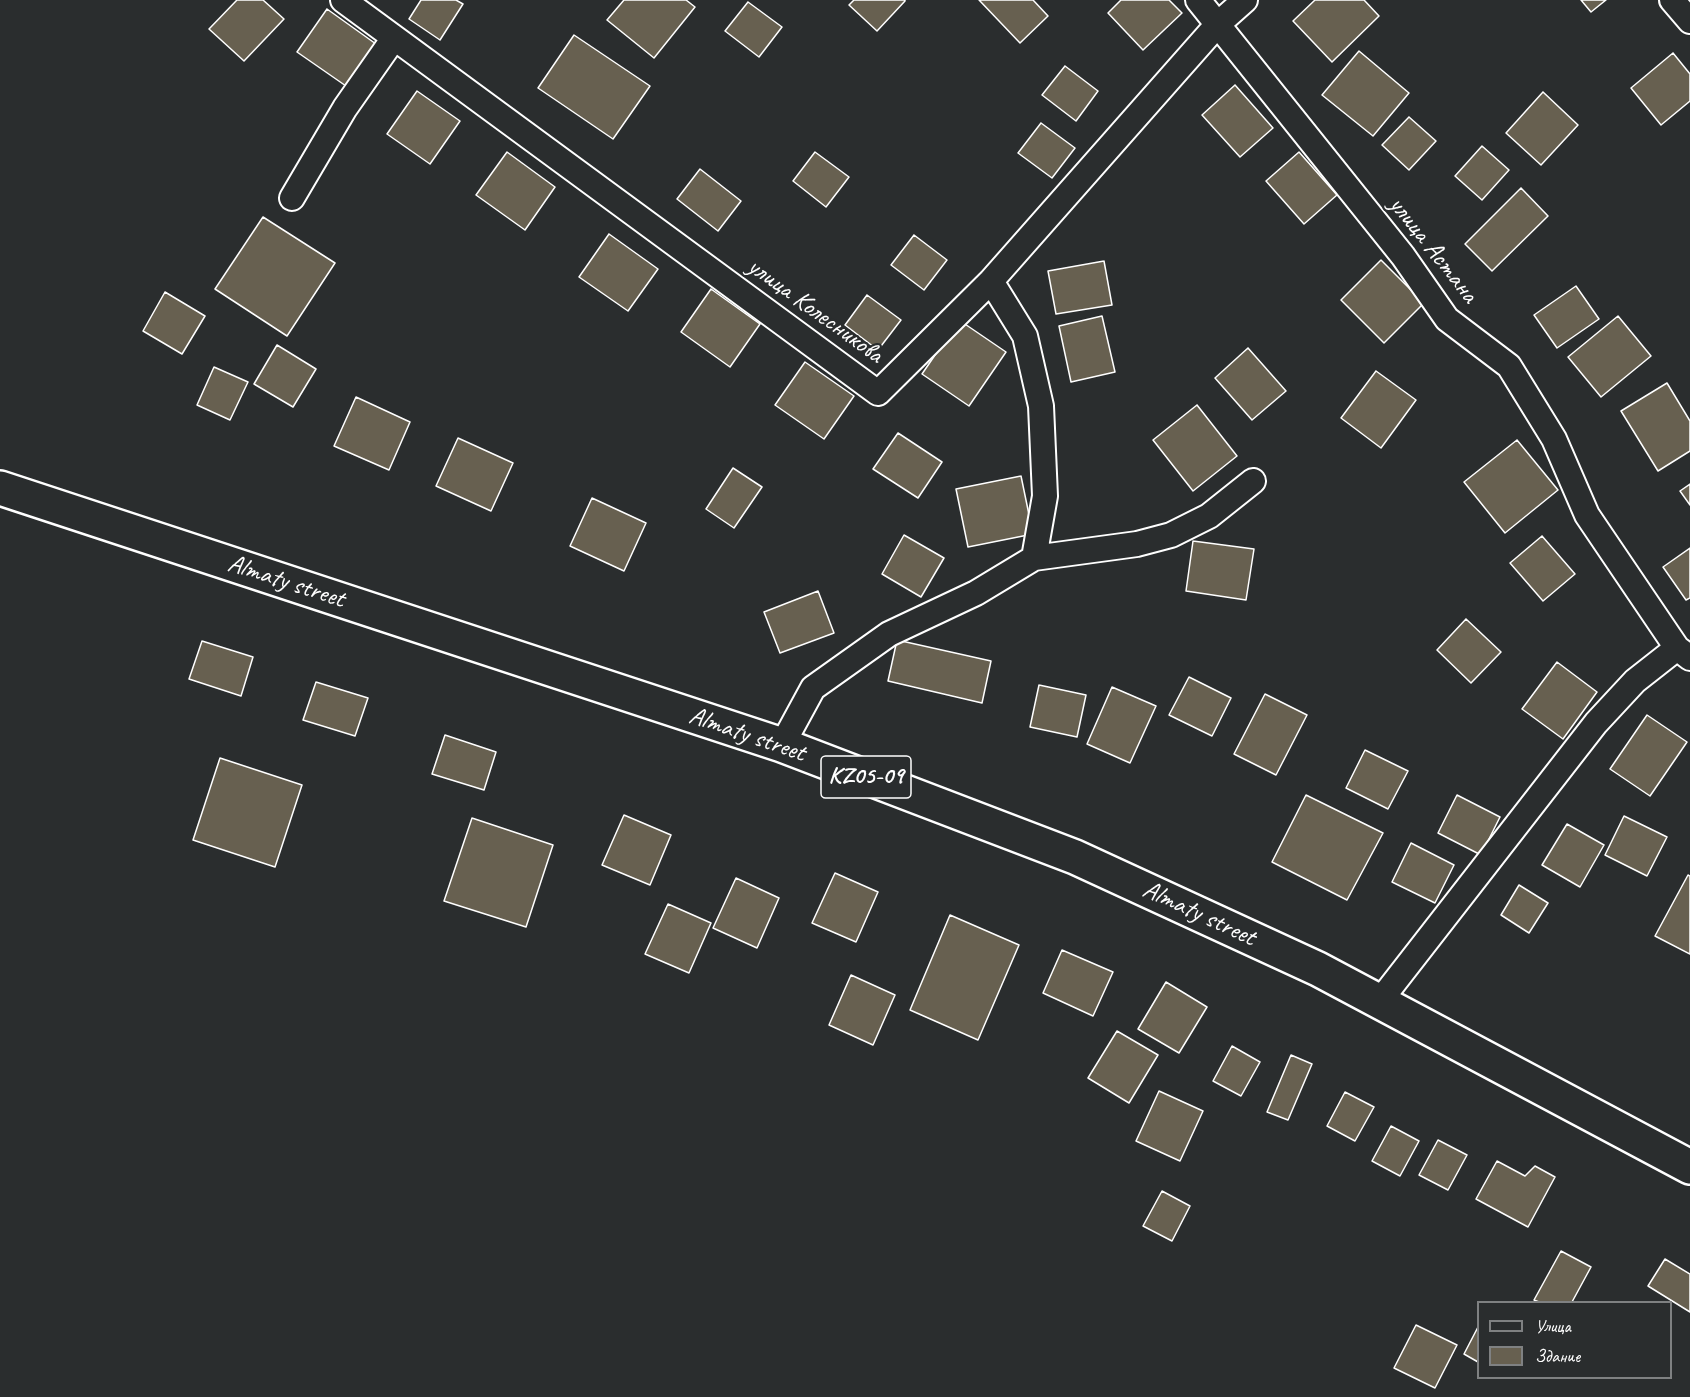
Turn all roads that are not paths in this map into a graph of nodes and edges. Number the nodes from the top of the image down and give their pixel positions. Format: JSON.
{"nodes":[{"id":1,"x":343,"y":0,"type":"edge"},
{"id":2,"x":1198,"y":0,"type":"edge"},
{"id":3,"x":1245,"y":0,"type":"edge"},
{"id":4,"x":1672,"y":0,"type":"edge"},
{"id":5,"x":1690,"y":21,"type":"edge"},
{"id":6,"x":1218,"y":24,"type":"junction"},
{"id":7,"x":394,"y":38,"type":"junction"},
{"id":8,"x":292,"y":198,"type":"dead end"},
{"id":9,"x":991,"y":281,"type":"junction"},
{"id":10,"x":1253,"y":481,"type":"dead end"},
{"id":11,"x":0,"y":488,"type":"edge"},
{"id":12,"x":1034,"y":558,"type":"junction"},
{"id":13,"x":1684,"y":653,"type":"edge"},
{"id":14,"x":782,"y":746,"type":"junction"},
{"id":15,"x":1379,"y":1002,"type":"junction"},
{"id":16,"x":1690,"y":1167,"type":"edge"}],
"edges":[{"from":1,"to":7,"type":"street","name":"улица Колесникова"},
{"from":2,"to":6,"type":"street","name":"улица Астана"},
{"from":3,"to":6,"type":"street","name":"улица Колесникова"},
{"from":4,"to":5,"type":"street"},
{"from":6,"to":9,"type":"street","name":"улица Колесникова"},
{"from":6,"to":13,"type":"street","name":"улица Астана"},
{"from":7,"to":8,"type":"street"},
{"from":7,"to":9,"type":"street","name":"улица Колесникова"},
{"from":9,"to":12,"type":"street"},
{"from":10,"to":12,"type":"street"},
{"from":11,"to":14,"type":"main road","name":"Almaty street","number":"KZ05-09"},
{"from":12,"to":14,"type":"street"},
{"from":13,"to":15,"type":"street"},
{"from":14,"to":15,"type":"main road","name":"Almaty street","number":"KZ05-09"},
{"from":15,"to":16,"type":"main road","name":"Almaty street","number":"KZ05-09"}]}
